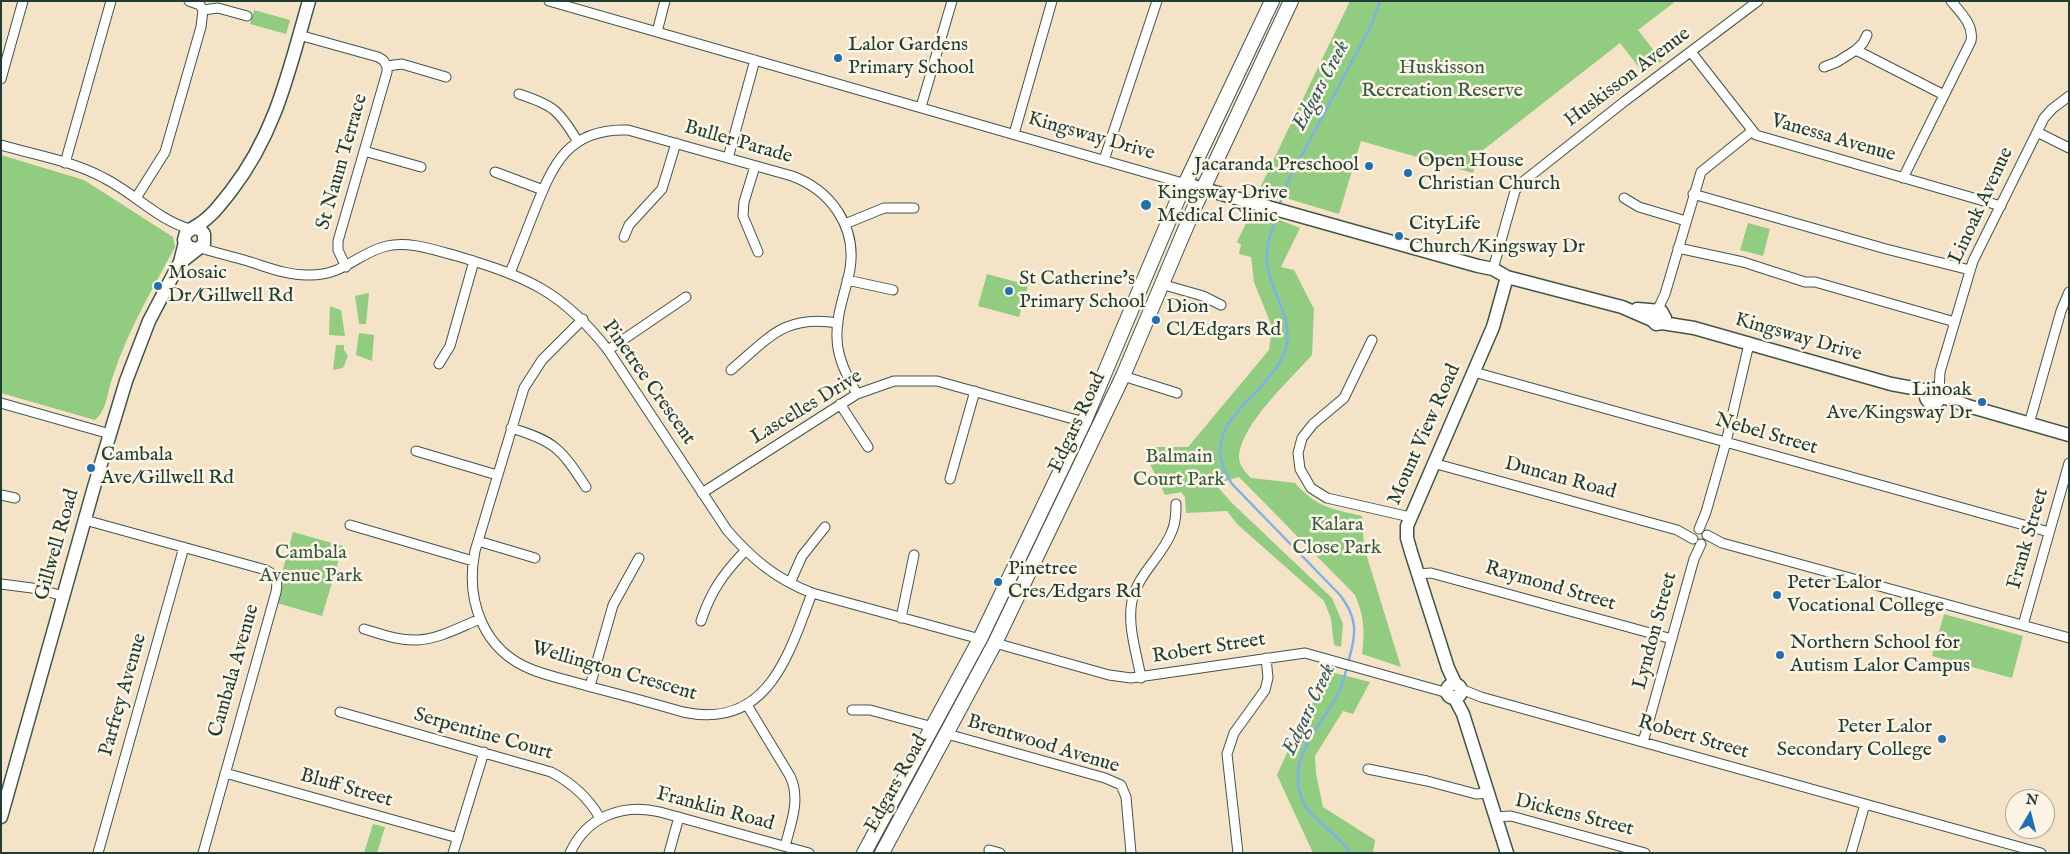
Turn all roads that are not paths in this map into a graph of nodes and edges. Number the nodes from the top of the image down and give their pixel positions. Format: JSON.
{"nodes":[{"id":1,"x":23,"y":1,"type":"edge"},
{"id":2,"x":189,"y":1,"type":"edge"},
{"id":3,"x":309,"y":1,"type":"edge"},
{"id":4,"x":549,"y":1,"type":"edge"},
{"id":5,"x":665,"y":1,"type":"edge"},
{"id":6,"x":952,"y":1,"type":"edge"},
{"id":7,"x":1052,"y":1,"type":"edge"},
{"id":8,"x":1157,"y":1,"type":"edge"},
{"id":9,"x":1272,"y":1,"type":"edge"},
{"id":10,"x":1291,"y":1,"type":"edge"},
{"id":11,"x":1758,"y":1,"type":"edge"},
{"id":12,"x":1952,"y":1,"type":"edge"},
{"id":13,"x":111,"y":2,"type":"edge"},
{"id":14,"x":561,"y":3,"type":"edge"},
{"id":15,"x":204,"y":10,"type":"junction"},
{"id":16,"x":247,"y":16,"type":"dead end"},
{"id":17,"x":656,"y":32,"type":"junction"},
{"id":18,"x":299,"y":35,"type":"junction"},
{"id":19,"x":1867,"y":35,"type":"dead end"},
{"id":20,"x":1856,"y":50,"type":"junction"},
{"id":21,"x":1691,"y":52,"type":"junction"},
{"id":22,"x":755,"y":60,"type":"junction"},
{"id":23,"x":387,"y":66,"type":"junction"},
{"id":24,"x":1824,"y":67,"type":"dead end"},
{"id":25,"x":446,"y":77,"type":"dead end"},
{"id":26,"x":1,"y":79,"type":"edge"},
{"id":27,"x":519,"y":94,"type":"dead end"},
{"id":28,"x":1944,"y":95,"type":"junction"},
{"id":29,"x":2069,"y":96,"type":"edge"},
{"id":30,"x":921,"y":107,"type":"junction"},
{"id":31,"x":1752,"y":131,"type":"junction"},
{"id":32,"x":2037,"y":132,"type":"junction"},
{"id":33,"x":1014,"y":134,"type":"junction"},
{"id":34,"x":578,"y":142,"type":"junction"},
{"id":35,"x":676,"y":143,"type":"junction"},
{"id":36,"x":1,"y":145,"type":"edge"},
{"id":37,"x":2069,"y":148,"type":"edge"},
{"id":38,"x":364,"y":150,"type":"junction"},
{"id":39,"x":728,"y":158,"type":"junction"},
{"id":40,"x":1104,"y":160,"type":"junction"},
{"id":41,"x":65,"y":163,"type":"junction"},
{"id":42,"x":755,"y":166,"type":"junction"},
{"id":43,"x":420,"y":167,"type":"dead end"},
{"id":44,"x":495,"y":172,"type":"dead end"},
{"id":45,"x":1903,"y":178,"type":"junction"},
{"id":46,"x":1186,"y":184,"type":"junction"},
{"id":47,"x":1203,"y":188,"type":"junction"},
{"id":48,"x":543,"y":190,"type":"junction"},
{"id":49,"x":1693,"y":194,"type":"junction"},
{"id":50,"x":136,"y":198,"type":"junction"},
{"id":51,"x":1624,"y":198,"type":"dead end"},
{"id":52,"x":2001,"y":206,"type":"junction"},
{"id":53,"x":914,"y":208,"type":"dead end"},
{"id":54,"x":211,"y":216,"type":"junction"},
{"id":55,"x":1686,"y":221,"type":"junction"},
{"id":56,"x":845,"y":224,"type":"junction"},
{"id":57,"x":188,"y":234,"type":"junction"},
{"id":58,"x":624,"y":236,"type":"dead end"},
{"id":59,"x":202,"y":244,"type":"junction"},
{"id":60,"x":1678,"y":248,"type":"junction"},
{"id":61,"x":758,"y":252,"type":"dead end"},
{"id":62,"x":180,"y":262,"type":"junction"},
{"id":63,"x":474,"y":262,"type":"junction"},
{"id":64,"x":346,"y":267,"type":"junction"},
{"id":65,"x":1493,"y":269,"type":"junction"},
{"id":66,"x":1970,"y":270,"type":"junction"},
{"id":67,"x":510,"y":273,"type":"junction"},
{"id":68,"x":1507,"y":277,"type":"junction"},
{"id":69,"x":847,"y":280,"type":"junction"},
{"id":70,"x":1161,"y":284,"type":"junction"},
{"id":71,"x":893,"y":290,"type":"dead end"},
{"id":72,"x":2069,"y":292,"type":"edge"},
{"id":73,"x":686,"y":297,"type":"dead end"},
{"id":74,"x":1221,"y":305,"type":"dead end"},
{"id":75,"x":1659,"y":315,"type":"junction"},
{"id":76,"x":583,"y":319,"type":"junction"},
{"id":77,"x":1128,"y":320,"type":"junction"},
{"id":78,"x":1955,"y":322,"type":"junction"},
{"id":79,"x":838,"y":323,"type":"junction"},
{"id":80,"x":1144,"y":326,"type":"junction"},
{"id":81,"x":1372,"y":340,"type":"dead end"},
{"id":82,"x":1749,"y":344,"type":"junction"},
{"id":83,"x":608,"y":350,"type":"junction"},
{"id":84,"x":439,"y":364,"type":"dead end"},
{"id":85,"x":731,"y":370,"type":"dead end"},
{"id":86,"x":1474,"y":372,"type":"junction"},
{"id":87,"x":1123,"y":376,"type":"junction"},
{"id":88,"x":976,"y":392,"type":"junction"},
{"id":89,"x":1177,"y":393,"type":"dead end"},
{"id":90,"x":857,"y":394,"type":"junction"},
{"id":91,"x":1934,"y":395,"type":"junction"},
{"id":92,"x":1,"y":403,"type":"edge"},
{"id":93,"x":840,"y":404,"type":"junction"},
{"id":94,"x":1084,"y":422,"type":"junction"},
{"id":95,"x":2029,"y":424,"type":"junction"},
{"id":96,"x":511,"y":428,"type":"junction"},
{"id":97,"x":110,"y":434,"type":"junction"},
{"id":98,"x":2069,"y":435,"type":"edge"},
{"id":99,"x":1726,"y":442,"type":"junction"},
{"id":100,"x":868,"y":447,"type":"dead end"},
{"id":101,"x":416,"y":451,"type":"dead end"},
{"id":102,"x":1434,"y":463,"type":"junction"},
{"id":103,"x":2069,"y":463,"type":"edge"},
{"id":104,"x":497,"y":475,"type":"junction"},
{"id":105,"x":950,"y":479,"type":"dead end"},
{"id":106,"x":586,"y":487,"type":"dead end"},
{"id":107,"x":702,"y":493,"type":"junction"},
{"id":108,"x":1,"y":494,"type":"edge"},
{"id":109,"x":15,"y":498,"type":"dead end"},
{"id":110,"x":1176,"y":504,"type":"dead end"},
{"id":111,"x":1410,"y":517,"type":"junction"},
{"id":112,"x":85,"y":520,"type":"junction"},
{"id":113,"x":350,"y":525,"type":"dead end"},
{"id":114,"x":825,"y":527,"type":"dead end"},
{"id":115,"x":1033,"y":528,"type":"junction"},
{"id":116,"x":2049,"y":532,"type":"junction"},
{"id":117,"x":1048,"y":534,"type":"junction"},
{"id":118,"x":1700,"y":537,"type":"junction"},
{"id":119,"x":478,"y":541,"type":"junction"},
{"id":120,"x":184,"y":548,"type":"junction"},
{"id":121,"x":745,"y":552,"type":"junction"},
{"id":122,"x":914,"y":555,"type":"dead end"},
{"id":123,"x":535,"y":558,"type":"dead end"},
{"id":124,"x":640,"y":558,"type":"dead end"},
{"id":125,"x":473,"y":561,"type":"junction"},
{"id":126,"x":1418,"y":574,"type":"junction"},
{"id":127,"x":790,"y":583,"type":"junction"},
{"id":128,"x":1,"y":584,"type":"edge"},
{"id":129,"x":812,"y":593,"type":"junction"},
{"id":130,"x":64,"y":596,"type":"junction"},
{"id":131,"x":901,"y":618,"type":"junction"},
{"id":132,"x":480,"y":619,"type":"junction"},
{"id":133,"x":701,"y":621,"type":"dead end"},
{"id":134,"x":2023,"y":625,"type":"junction"},
{"id":135,"x":364,"y":629,"type":"dead end"},
{"id":136,"x":2069,"y":638,"type":"edge"},
{"id":137,"x":980,"y":639,"type":"junction"},
{"id":138,"x":1672,"y":639,"type":"junction"},
{"id":139,"x":995,"y":643,"type":"junction"},
{"id":140,"x":1266,"y":658,"type":"junction"},
{"id":141,"x":1141,"y":678,"type":"junction"},
{"id":142,"x":590,"y":686,"type":"junction"},
{"id":143,"x":1455,"y":691,"type":"junction"},
{"id":144,"x":747,"y":705,"type":"junction"},
{"id":145,"x":852,"y":710,"type":"dead end"},
{"id":146,"x":340,"y":712,"type":"dead end"},
{"id":147,"x":933,"y":727,"type":"junction"},
{"id":148,"x":947,"y":734,"type":"junction"},
{"id":149,"x":1643,"y":742,"type":"junction"},
{"id":150,"x":484,"y":752,"type":"junction"},
{"id":151,"x":1368,"y":769,"type":"dead end"},
{"id":152,"x":225,"y":773,"type":"junction"},
{"id":153,"x":1488,"y":793,"type":"junction"},
{"id":154,"x":895,"y":795,"type":"junction"},
{"id":155,"x":910,"y":803,"type":"junction"},
{"id":156,"x":1865,"y":804,"type":"junction"},
{"id":157,"x":1495,"y":816,"type":"junction"},
{"id":158,"x":1,"y":817,"type":"edge"},
{"id":159,"x":679,"y":817,"type":"junction"},
{"id":160,"x":600,"y":818,"type":"junction"},
{"id":161,"x":458,"y":838,"type":"junction"},
{"id":162,"x":785,"y":846,"type":"junction"},
{"id":163,"x":989,"y":850,"type":"dead end"},
{"id":164,"x":98,"y":853,"type":"edge"},
{"id":165,"x":203,"y":853,"type":"edge"},
{"id":166,"x":453,"y":853,"type":"edge"},
{"id":167,"x":570,"y":853,"type":"edge"},
{"id":168,"x":669,"y":853,"type":"edge"},
{"id":169,"x":809,"y":853,"type":"edge"},
{"id":170,"x":864,"y":853,"type":"edge"},
{"id":171,"x":882,"y":853,"type":"edge"},
{"id":172,"x":1000,"y":853,"type":"edge"},
{"id":173,"x":1130,"y":853,"type":"edge"},
{"id":174,"x":1238,"y":853,"type":"edge"},
{"id":175,"x":1506,"y":853,"type":"edge"},
{"id":176,"x":1645,"y":853,"type":"edge"},
{"id":177,"x":1851,"y":853,"type":"edge"},
{"id":178,"x":2042,"y":853,"type":"edge"}],
"edges":[{"from":1,"to":26,"type":"street"},
{"from":2,"to":15,"type":"street"},
{"from":3,"to":18,"type":"street"},
{"from":4,"to":14,"type":"street","name":"Kingsway Drive"},
{"from":5,"to":17,"type":"street"},
{"from":6,"to":30,"type":"street"},
{"from":7,"to":33,"type":"street"},
{"from":8,"to":40,"type":"street"},
{"from":9,"to":46,"type":"main road","name":"Edgars Road"},
{"from":10,"to":47,"type":"main road","name":"Edgars Road"},
{"from":11,"to":21,"type":"street","name":"Huskisson Avenue"},
{"from":12,"to":28,"type":"street"},
{"from":13,"to":41,"type":"street"},
{"from":14,"to":17,"type":"street","name":"Kingsway Drive"},
{"from":15,"to":16,"type":"street"},
{"from":15,"to":50,"type":"street"},
{"from":17,"to":22,"type":"street","name":"Kingsway Drive"},
{"from":18,"to":23,"type":"street"},
{"from":18,"to":54,"type":"street"},
{"from":19,"to":20,"type":"street"},
{"from":20,"to":24,"type":"street"},
{"from":20,"to":28,"type":"street"},
{"from":21,"to":31,"type":"street","name":"Vanessa Avenue"},
{"from":21,"to":65,"type":"street","name":"Huskisson Avenue"},
{"from":22,"to":30,"type":"street","name":"Kingsway Drive"},
{"from":22,"to":39,"type":"street"},
{"from":23,"to":25,"type":"street"},
{"from":23,"to":38,"type":"street","name":"St Naum Terrace"},
{"from":27,"to":34,"type":"street"},
{"from":28,"to":45,"type":"street"},
{"from":29,"to":32,"type":"street","name":"Linoak Avenue"},
{"from":30,"to":33,"type":"street","name":"Kingsway Drive"},
{"from":31,"to":45,"type":"street","name":"Vanessa Avenue"},
{"from":31,"to":49,"type":"street"},
{"from":32,"to":37,"type":"street"},
{"from":32,"to":52,"type":"street","name":"Linoak Avenue"},
{"from":33,"to":40,"type":"street","name":"Kingsway Drive"},
{"from":34,"to":35,"type":"street","name":"Buller Parade"},
{"from":34,"to":48,"type":"street","name":"Buller Parade"},
{"from":35,"to":39,"type":"street","name":"Buller Parade"},
{"from":35,"to":58,"type":"street"},
{"from":36,"to":41,"type":"street"},
{"from":38,"to":43,"type":"street"},
{"from":38,"to":64,"type":"street","name":"St Naum Terrace"},
{"from":39,"to":42,"type":"street","name":"Buller Parade"},
{"from":40,"to":46,"type":"street","name":"Kingsway Drive"},
{"from":41,"to":50,"type":"street"},
{"from":42,"to":56,"type":"street","name":"Buller Parade"},
{"from":42,"to":61,"type":"street"},
{"from":44,"to":48,"type":"street"},
{"from":45,"to":52,"type":"street","name":"Vanessa Avenue"},
{"from":46,"to":47,"type":"street","name":"Kingsway Drive"},
{"from":46,"to":77,"type":"main road","name":"Edgars Road"},
{"from":47,"to":65,"type":"street","name":"Kingsway Drive"},
{"from":47,"to":70,"type":"main road","name":"Edgars Road"},
{"from":48,"to":67,"type":"street","name":"Buller Parade"},
{"from":49,"to":55,"type":"street"},
{"from":49,"to":66,"type":"street"},
{"from":50,"to":57,"type":"street"},
{"from":51,"to":55,"type":"street"},
{"from":52,"to":66,"type":"street","name":"Linoak Avenue"},
{"from":53,"to":56,"type":"street"},
{"from":54,"to":57,"type":"street"},
{"from":54,"to":59,"type":"street"},
{"from":55,"to":60,"type":"street"},
{"from":56,"to":69,"type":"street","name":"Buller Parade"},
{"from":57,"to":59,"type":"street"},
{"from":57,"to":59,"type":"street"},
{"from":57,"to":62,"type":"street","name":"Gillwell Road"},
{"from":59,"to":62,"type":"street","name":"Gillwell Road"},
{"from":59,"to":64,"type":"street","name":"Pinetree Crescent"},
{"from":60,"to":75,"type":"street"},
{"from":60,"to":78,"type":"street"},
{"from":62,"to":97,"type":"street","name":"Gillwell Road"},
{"from":63,"to":64,"type":"street","name":"Pinetree Crescent"},
{"from":63,"to":67,"type":"street","name":"Pinetree Crescent"},
{"from":63,"to":84,"type":"street"},
{"from":65,"to":68,"type":"street","name":"Kingsway Drive"},
{"from":66,"to":78,"type":"street","name":"Linoak Avenue"},
{"from":67,"to":76,"type":"street","name":"Pinetree Crescent"},
{"from":68,"to":75,"type":"street","name":"Kingsway Drive"},
{"from":68,"to":86,"type":"street","name":"Mount View Road"},
{"from":69,"to":71,"type":"street"},
{"from":69,"to":79,"type":"street","name":"Buller Parade"},
{"from":70,"to":74,"type":"street"},
{"from":70,"to":80,"type":"main road","name":"Edgars Road"},
{"from":72,"to":95,"type":"street"},
{"from":73,"to":83,"type":"street"},
{"from":75,"to":82,"type":"street","name":"Kingsway Drive"},
{"from":76,"to":83,"type":"street","name":"Pinetree Crescent"},
{"from":76,"to":96,"type":"street","name":"Wellington Crescent"},
{"from":77,"to":80,"type":"main road"},
{"from":77,"to":94,"type":"main road","name":"Edgars Road"},
{"from":78,"to":91,"type":"street","name":"Linoak Avenue"},
{"from":79,"to":85,"type":"street"},
{"from":79,"to":90,"type":"street","name":"Buller Parade"},
{"from":80,"to":87,"type":"main road","name":"Edgars Road"},
{"from":81,"to":111,"type":"street"},
{"from":82,"to":91,"type":"street","name":"Kingsway Drive"},
{"from":82,"to":99,"type":"street","name":"Lyndon Street"},
{"from":83,"to":107,"type":"street","name":"Pinetree Crescent"},
{"from":86,"to":99,"type":"street","name":"Nebel Street"},
{"from":86,"to":102,"type":"street","name":"Mount View Road"},
{"from":87,"to":89,"type":"street"},
{"from":87,"to":117,"type":"main road","name":"Edgars Road"},
{"from":88,"to":90,"type":"street","name":"Lascelles Drive"},
{"from":88,"to":94,"type":"street","name":"Lascelles Drive"},
{"from":88,"to":105,"type":"street"},
{"from":90,"to":93,"type":"street","name":"Lascelles Drive"},
{"from":91,"to":95,"type":"street","name":"Kingsway Drive"},
{"from":92,"to":97,"type":"street"},
{"from":93,"to":100,"type":"street"},
{"from":93,"to":107,"type":"street","name":"Lascelles Drive"},
{"from":94,"to":115,"type":"main road","name":"Edgars Road"},
{"from":95,"to":98,"type":"street","name":"Kingsway Drive"},
{"from":96,"to":104,"type":"street","name":"Wellington Crescent"},
{"from":96,"to":106,"type":"street"},
{"from":97,"to":112,"type":"street","name":"Gillwell Road"},
{"from":99,"to":116,"type":"street","name":"Nebel Street"},
{"from":99,"to":118,"type":"street","name":"Lyndon Street"},
{"from":101,"to":104,"type":"street"},
{"from":102,"to":111,"type":"street","name":"Mount View Road"},
{"from":102,"to":118,"type":"street","name":"Duncan Road"},
{"from":103,"to":116,"type":"street","name":"Frank Street"},
{"from":104,"to":119,"type":"street","name":"Wellington Crescent"},
{"from":107,"to":121,"type":"street","name":"Pinetree Crescent"},
{"from":108,"to":109,"type":"street"},
{"from":110,"to":141,"type":"street"},
{"from":111,"to":126,"type":"street","name":"Mount View Road"},
{"from":112,"to":120,"type":"street","name":"Cambala Avenue"},
{"from":112,"to":130,"type":"street","name":"Gillwell Road"},
{"from":113,"to":125,"type":"street"},
{"from":114,"to":127,"type":"street"},
{"from":115,"to":117,"type":"main road"},
{"from":115,"to":137,"type":"main road","name":"Edgars Road"},
{"from":116,"to":134,"type":"street","name":"Frank Street"},
{"from":117,"to":139,"type":"main road","name":"Edgars Road"},
{"from":118,"to":134,"type":"street","name":"Duncan Road"},
{"from":118,"to":138,"type":"street","name":"Lyndon Street"},
{"from":119,"to":123,"type":"street"},
{"from":119,"to":125,"type":"street","name":"Wellington Crescent"},
{"from":120,"to":152,"type":"street","name":"Cambala Avenue"},
{"from":120,"to":164,"type":"street","name":"Parfrey Avenue"},
{"from":121,"to":127,"type":"street","name":"Pinetree Crescent"},
{"from":121,"to":133,"type":"street"},
{"from":122,"to":131,"type":"street"},
{"from":124,"to":142,"type":"street"},
{"from":125,"to":132,"type":"street","name":"Wellington Crescent"},
{"from":126,"to":138,"type":"street","name":"Raymond Street"},
{"from":126,"to":143,"type":"street","name":"Mount View Road"},
{"from":127,"to":129,"type":"street","name":"Pinetree Crescent"},
{"from":128,"to":130,"type":"street"},
{"from":129,"to":131,"type":"street","name":"Pinetree Crescent"},
{"from":129,"to":144,"type":"street","name":"Wellington Crescent"},
{"from":130,"to":158,"type":"street","name":"Gillwell Road"},
{"from":131,"to":137,"type":"street","name":"Pinetree Crescent"},
{"from":132,"to":135,"type":"street"},
{"from":132,"to":142,"type":"street","name":"Wellington Crescent"},
{"from":134,"to":136,"type":"street","name":"Duncan Road"},
{"from":137,"to":147,"type":"main road","name":"Edgars Road"},
{"from":138,"to":149,"type":"street","name":"Lyndon Street"},
{"from":139,"to":141,"type":"street","name":"Robert Street"},
{"from":139,"to":148,"type":"main road","name":"Edgars Road"},
{"from":140,"to":141,"type":"street","name":"Robert Street"},
{"from":140,"to":143,"type":"street","name":"Robert Street"},
{"from":140,"to":174,"type":"street"},
{"from":142,"to":144,"type":"street","name":"Wellington Crescent"},
{"from":143,"to":149,"type":"street","name":"Robert Street"},
{"from":143,"to":153,"type":"street","name":"Mount View Road"},
{"from":144,"to":162,"type":"street"},
{"from":145,"to":147,"type":"street"},
{"from":146,"to":150,"type":"street","name":"Serpentine Court"},
{"from":147,"to":154,"type":"main road","name":"Edgars Road"},
{"from":148,"to":155,"type":"main road","name":"Edgars Road"},
{"from":148,"to":173,"type":"street","name":"Brentwood Avenue"},
{"from":149,"to":156,"type":"street","name":"Robert Street"},
{"from":150,"to":160,"type":"street","name":"Serpentine Court"},
{"from":150,"to":161,"type":"street"},
{"from":151,"to":153,"type":"street"},
{"from":152,"to":161,"type":"street","name":"Bluff Street"},
{"from":152,"to":165,"type":"street","name":"Cambala Avenue"},
{"from":153,"to":157,"type":"street","name":"Mount View Road"},
{"from":154,"to":155,"type":"main road"},
{"from":154,"to":170,"type":"main road","name":"Edgars Road"},
{"from":155,"to":171,"type":"main road","name":"Edgars Road"},
{"from":156,"to":177,"type":"street"},
{"from":156,"to":178,"type":"street","name":"Robert Street"},
{"from":157,"to":175,"type":"street","name":"Mount View Road"},
{"from":157,"to":176,"type":"street","name":"Dickens Street"},
{"from":159,"to":160,"type":"street","name":"Franklin Road"},
{"from":159,"to":162,"type":"street","name":"Franklin Road"},
{"from":159,"to":168,"type":"street"},
{"from":160,"to":167,"type":"street","name":"Franklin Road"},
{"from":161,"to":166,"type":"street"},
{"from":162,"to":169,"type":"street","name":"Franklin Road"},
{"from":163,"to":172,"type":"street"}]}
